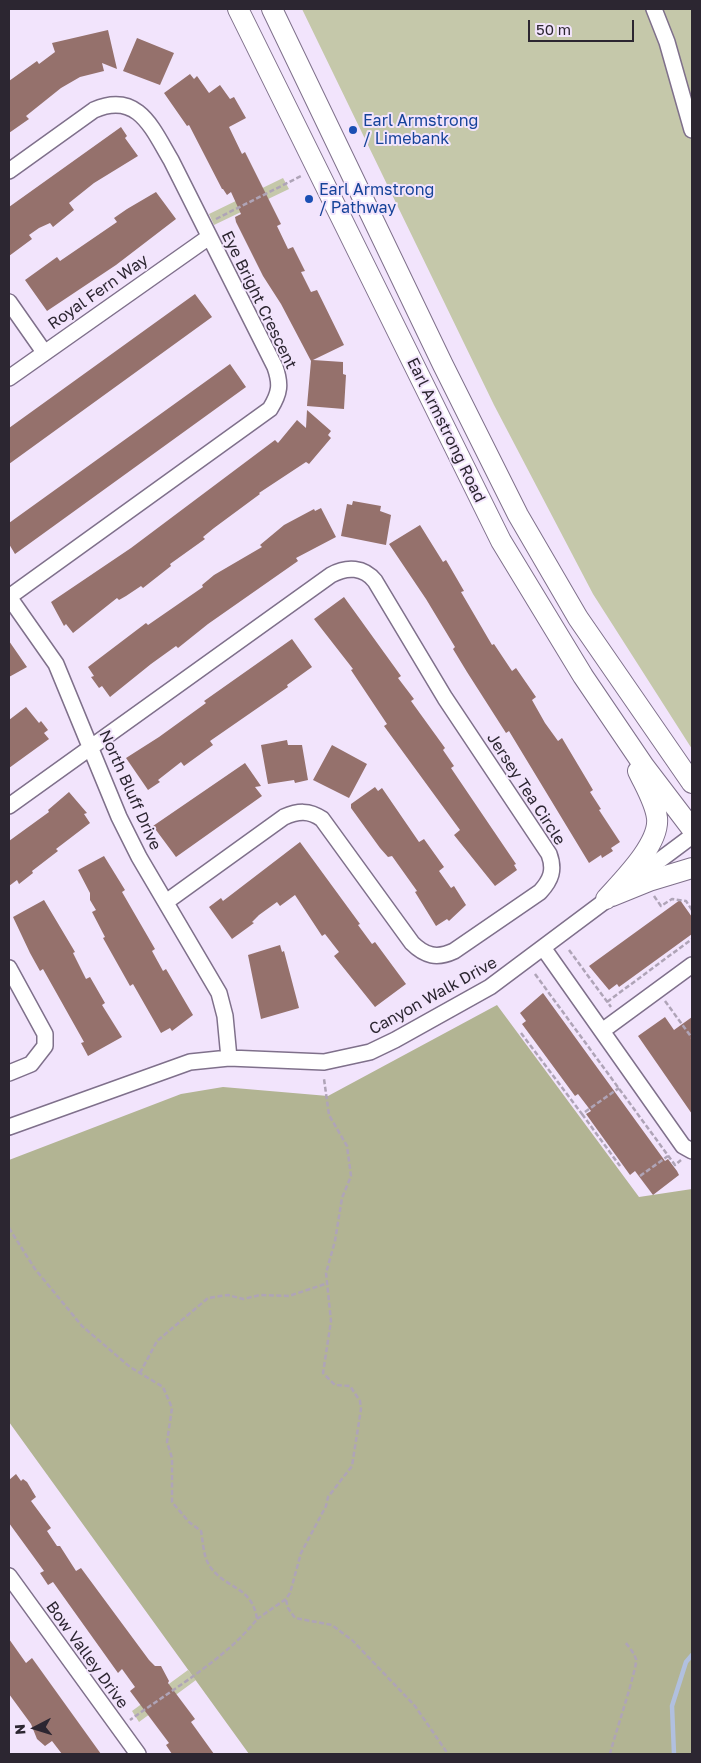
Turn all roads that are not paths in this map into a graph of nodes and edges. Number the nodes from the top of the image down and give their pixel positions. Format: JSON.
{"nodes":[{"id":1,"x":238,"y":9,"type":"edge"},
{"id":2,"x":272,"y":9,"type":"edge"},
{"id":3,"x":654,"y":9,"type":"edge"},
{"id":4,"x":692,"y":130,"type":"edge"},
{"id":5,"x":9,"y":171,"type":"edge"},
{"id":6,"x":206,"y":231,"type":"junction"},
{"id":7,"x":9,"y":302,"type":"edge"},
{"id":8,"x":44,"y":352,"type":"junction"},
{"id":9,"x":9,"y":378,"type":"edge"},
{"id":10,"x":9,"y":597,"type":"edge"},
{"id":11,"x":613,"y":720,"type":"junction"},
{"id":12,"x":91,"y":746,"type":"junction"},
{"id":13,"x":691,"y":779,"type":"edge"},
{"id":14,"x":9,"y":806,"type":"edge"},
{"id":15,"x":692,"y":829,"type":"edge"},
{"id":16,"x":692,"y":836,"type":"edge"},
{"id":17,"x":692,"y":868,"type":"edge"},
{"id":18,"x":606,"y":899,"type":"junction"},
{"id":19,"x":166,"y":902,"type":"junction"},
{"id":20,"x":544,"y":948,"type":"junction"},
{"id":21,"x":692,"y":965,"type":"edge"},
{"id":22,"x":9,"y":968,"type":"edge"},
{"id":23,"x":602,"y":1032,"type":"junction"},
{"id":24,"x":229,"y":1058,"type":"junction"},
{"id":25,"x":9,"y":1074,"type":"edge"},
{"id":26,"x":9,"y":1127,"type":"edge"},
{"id":27,"x":687,"y":1155,"type":"edge"},
{"id":28,"x":9,"y":1576,"type":"edge"},
{"id":29,"x":138,"y":1754,"type":"edge"}],
"edges":[{"from":1,"to":11,"type":"main road","name":"Earl Armstrong Road"},
{"from":2,"to":13,"type":"main road","name":"Earl Armstrong Road"},
{"from":3,"to":4,"type":"street"},
{"from":5,"to":6,"type":"street","name":"Eye Bright Crescent"},
{"from":6,"to":8,"type":"street","name":"Royal Fern Way"},
{"from":6,"to":10,"type":"street","name":"Eye Bright Crescent"},
{"from":7,"to":8,"type":"street"},
{"from":8,"to":9,"type":"street","name":"Royal Fern Way"},
{"from":10,"to":12,"type":"street","name":"North Bluff Drive"},
{"from":11,"to":15,"type":"main road","name":"Earl Armstrong Road"},
{"from":11,"to":18,"type":"main road"},
{"from":12,"to":14,"type":"street","name":"Jersey Tea Circle"},
{"from":12,"to":19,"type":"street","name":"North Bluff Drive"},
{"from":12,"to":19,"type":"street","name":"Jersey Tea Circle"},
{"from":16,"to":18,"type":"street","name":"Canyon Walk Drive"},
{"from":17,"to":18,"type":"main road"},
{"from":18,"to":20,"type":"street","name":"Canyon Walk Drive"},
{"from":19,"to":24,"type":"street","name":"North Bluff Drive"},
{"from":20,"to":23,"type":"street"},
{"from":20,"to":24,"type":"street","name":"Canyon Walk Drive"},
{"from":21,"to":23,"type":"street"},
{"from":22,"to":25,"type":"street"},
{"from":23,"to":27,"type":"street"},
{"from":24,"to":26,"type":"street","name":"Canyon Walk Drive"},
{"from":28,"to":29,"type":"street","name":"Bow Valley Drive"}]}
